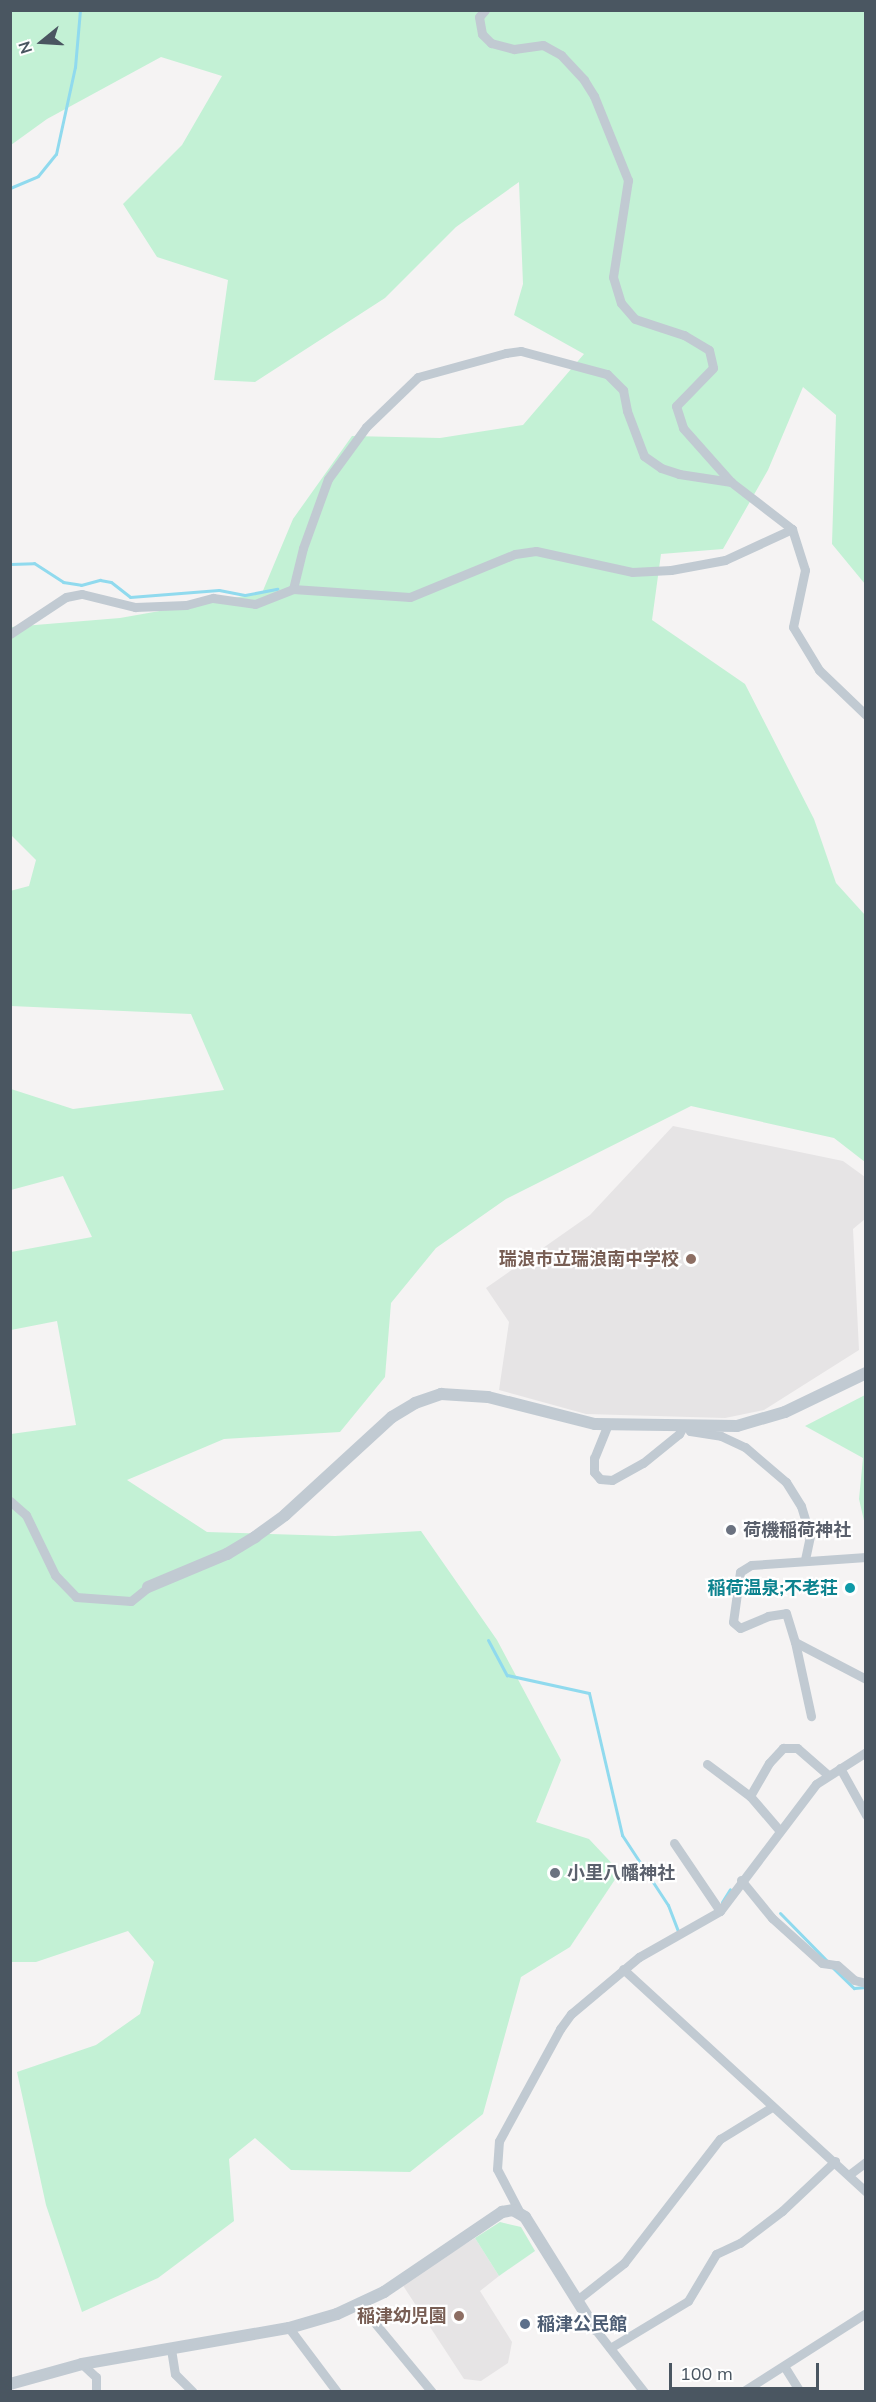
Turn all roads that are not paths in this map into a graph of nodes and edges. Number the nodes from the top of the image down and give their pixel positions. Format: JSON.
{"nodes":[{"id":1,"x":485,"y":10,"type":"edge"},
{"id":2,"x":731,"y":482,"type":"junction"},
{"id":3,"x":792,"y":529,"type":"junction"},
{"id":4,"x":293,"y":589,"type":"junction"},
{"id":5,"x":10,"y":634,"type":"edge"},
{"id":6,"x":866,"y":715,"type":"edge"},
{"id":7,"x":866,"y":1373,"type":"edge"},
{"id":8,"x":608,"y":1424,"type":"junction"},
{"id":9,"x":686,"y":1424,"type":"junction"},
{"id":10,"x":10,"y":1501,"type":"edge"},
{"id":11,"x":866,"y":1557,"type":"edge"},
{"id":12,"x":805,"y":1560,"type":"junction"},
{"id":13,"x":148,"y":1587,"type":"joint"},
{"id":14,"x":795,"y":1642,"type":"junction"},
{"id":15,"x":866,"y":1679,"type":"edge"},
{"id":16,"x":811,"y":1716,"type":"dead end"},
{"id":17,"x":866,"y":1752,"type":"edge"},
{"id":18,"x":707,"y":1764,"type":"dead end"},
{"id":19,"x":840,"y":1768,"type":"junction"},
{"id":20,"x":828,"y":1775,"type":"junction"},
{"id":21,"x":750,"y":1796,"type":"junction"},
{"id":22,"x":866,"y":1815,"type":"edge"},
{"id":23,"x":780,"y":1831,"type":"junction"},
{"id":24,"x":674,"y":1843,"type":"dead end"},
{"id":25,"x":741,"y":1880,"type":"junction"},
{"id":26,"x":720,"y":1911,"type":"junction"},
{"id":27,"x":623,"y":1969,"type":"junction"},
{"id":28,"x":866,"y":1983,"type":"edge"},
{"id":29,"x":772,"y":2107,"type":"junction"},
{"id":30,"x":835,"y":2161,"type":"junction"},
{"id":31,"x":866,"y":2162,"type":"edge"},
{"id":32,"x":850,"y":2174,"type":"junction"},
{"id":33,"x":866,"y":2192,"type":"edge"},
{"id":34,"x":519,"y":2211,"type":"junction"},
{"id":35,"x":577,"y":2300,"type":"junction"},
{"id":36,"x":360,"y":2305,"type":"junction"},
{"id":37,"x":866,"y":2313,"type":"edge"},
{"id":38,"x":289,"y":2328,"type":"junction"},
{"id":39,"x":595,"y":2329,"type":"joint"},
{"id":40,"x":610,"y":2348,"type":"junction"},
{"id":41,"x":171,"y":2349,"type":"junction"},
{"id":42,"x":82,"y":2364,"type":"junction"},
{"id":43,"x":784,"y":2366,"type":"junction"},
{"id":44,"x":10,"y":2384,"type":"edge"},
{"id":45,"x":96,"y":2391,"type":"edge"},
{"id":46,"x":194,"y":2391,"type":"edge"},
{"id":47,"x":338,"y":2391,"type":"edge"},
{"id":48,"x":432,"y":2391,"type":"edge"},
{"id":49,"x":644,"y":2391,"type":"edge"},
{"id":50,"x":742,"y":2391,"type":"edge"},
{"id":51,"x":800,"y":2391,"type":"edge"}],
"edges":[{"from":1,"to":2,"type":"street"},
{"from":2,"to":3,"type":"street"},
{"from":2,"to":4,"type":"street"},
{"from":3,"to":4,"type":"street"},
{"from":3,"to":6,"type":"street"},
{"from":4,"to":5,"type":"street"},
{"from":7,"to":9,"type":"street"},
{"from":8,"to":9,"type":"street"},
{"from":8,"to":9,"type":"street"},
{"from":8,"to":13,"type":"street"},
{"from":9,"to":12,"type":"street"},
{"from":10,"to":13,"type":"street"},
{"from":11,"to":12,"type":"street"},
{"from":12,"to":14,"type":"street"},
{"from":14,"to":15,"type":"street"},
{"from":14,"to":16,"type":"street"},
{"from":17,"to":19,"type":"street"},
{"from":18,"to":21,"type":"street"},
{"from":19,"to":20,"type":"street"},
{"from":19,"to":22,"type":"street"},
{"from":20,"to":21,"type":"street"},
{"from":20,"to":23,"type":"street"},
{"from":21,"to":23,"type":"street"},
{"from":23,"to":25,"type":"street"},
{"from":24,"to":26,"type":"street"},
{"from":25,"to":26,"type":"street"},
{"from":25,"to":28,"type":"street"},
{"from":26,"to":27,"type":"street"},
{"from":27,"to":29,"type":"street"},
{"from":27,"to":34,"type":"street"},
{"from":29,"to":30,"type":"street"},
{"from":29,"to":35,"type":"street"},
{"from":30,"to":32,"type":"street"},
{"from":30,"to":40,"type":"street"},
{"from":31,"to":32,"type":"street"},
{"from":32,"to":33,"type":"street"},
{"from":34,"to":35,"type":"street"},
{"from":34,"to":36,"type":"street"},
{"from":35,"to":39,"type":"street"},
{"from":36,"to":38,"type":"street"},
{"from":36,"to":48,"type":"street"},
{"from":37,"to":43,"type":"street"},
{"from":38,"to":41,"type":"street"},
{"from":38,"to":47,"type":"street"},
{"from":39,"to":40,"type":"street"},
{"from":40,"to":49,"type":"street"},
{"from":41,"to":42,"type":"street"},
{"from":41,"to":46,"type":"street"},
{"from":42,"to":44,"type":"street"},
{"from":42,"to":45,"type":"street"},
{"from":43,"to":50,"type":"street"},
{"from":43,"to":51,"type":"street"}]}
